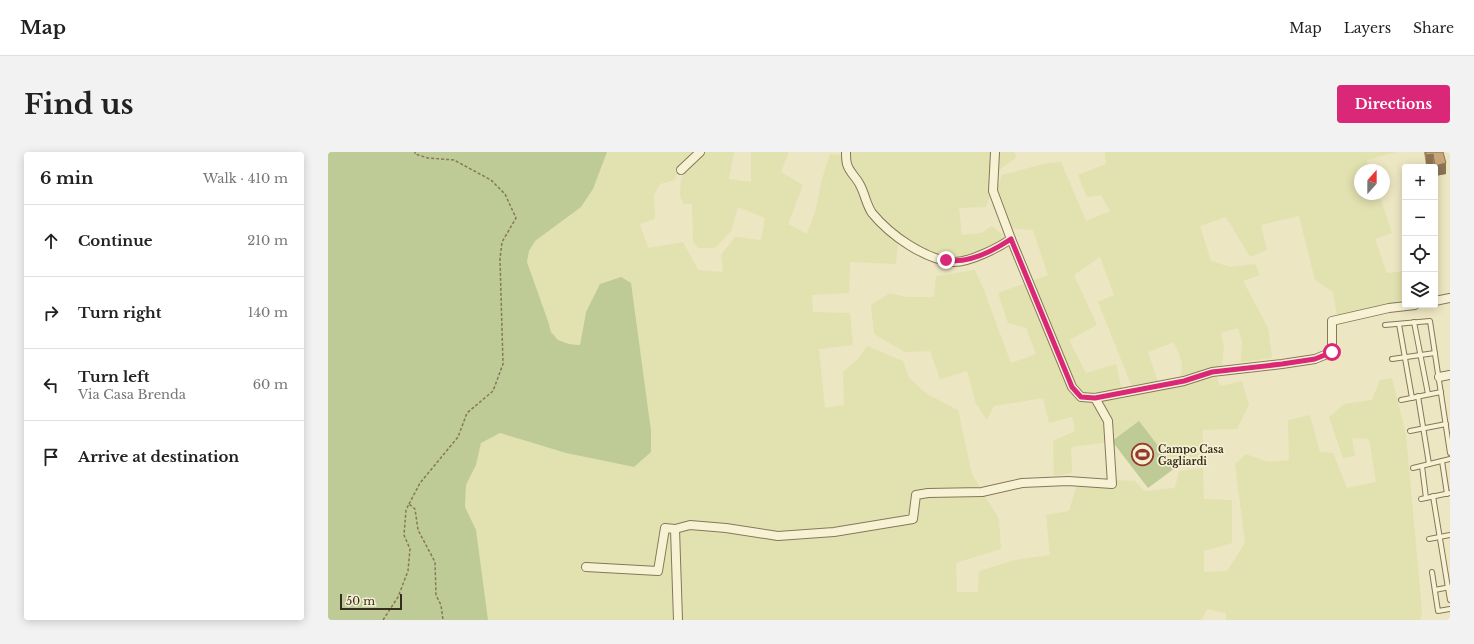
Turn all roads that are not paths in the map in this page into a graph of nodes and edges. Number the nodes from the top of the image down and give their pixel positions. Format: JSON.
{"nodes":[{"id":1,"x":700,"y":152,"type":"edge"},
{"id":2,"x":846,"y":152,"type":"edge"},
{"id":3,"x":995,"y":152,"type":"edge"},
{"id":4,"x":681,"y":170,"type":"dead end"},
{"id":5,"x":1011,"y":239,"type":"junction"},
{"id":6,"x":1450,"y":298,"type":"edge"},
{"id":7,"x":1438,"y":300,"type":"edge"},
{"id":8,"x":1402,"y":306,"type":"edge"},
{"id":9,"x":1414,"y":322,"type":"junction"},
{"id":10,"x":1399,"y":324,"type":"junction"},
{"id":11,"x":1385,"y":325,"type":"dead end"},
{"id":12,"x":1435,"y":353,"type":"junction"},
{"id":13,"x":1420,"y":355,"type":"junction"},
{"id":14,"x":1405,"y":357,"type":"junction"},
{"id":15,"x":1392,"y":359,"type":"dead end"},
{"id":16,"x":1450,"y":375,"type":"edge"},
{"id":17,"x":1439,"y":377,"type":"junction"},
{"id":18,"x":1441,"y":392,"type":"junction"},
{"id":19,"x":1428,"y":394,"type":"junction"},
{"id":20,"x":1418,"y":396,"type":"junction"},
{"id":21,"x":1095,"y":398,"type":"junction"},
{"id":22,"x":1412,"y":398,"type":"junction"},
{"id":23,"x":1401,"y":400,"type":"dead end"},
{"id":24,"x":1446,"y":424,"type":"junction"},
{"id":25,"x":1423,"y":429,"type":"junction"},
{"id":26,"x":1410,"y":431,"type":"dead end"},
{"id":27,"x":1450,"y":453,"type":"edge"},
{"id":28,"x":1450,"y":459,"type":"edge"},
{"id":29,"x":1442,"y":461,"type":"junction"},
{"id":30,"x":1429,"y":464,"type":"junction"},
{"id":31,"x":1422,"y":466,"type":"junction"},
{"id":32,"x":1413,"y":468,"type":"dead end"},
{"id":33,"x":1448,"y":494,"type":"edge"},
{"id":34,"x":1433,"y":496,"type":"junction"},
{"id":35,"x":1421,"y":498,"type":"dead end"},
{"id":36,"x":1426,"y":498,"type":"junction"},
{"id":37,"x":675,"y":529,"type":"junction"},
{"id":38,"x":1450,"y":535,"type":"edge"},
{"id":39,"x":1440,"y":537,"type":"junction"},
{"id":40,"x":1429,"y":539,"type":"dead end"},
{"id":41,"x":586,"y":567,"type":"dead end"},
{"id":42,"x":1432,"y":572,"type":"dead end"},
{"id":43,"x":1449,"y":587,"type":"edge"},
{"id":44,"x":1435,"y":590,"type":"junction"},
{"id":45,"x":1450,"y":600,"type":"edge"},
{"id":46,"x":1450,"y":609,"type":"edge"},
{"id":47,"x":678,"y":620,"type":"edge"}],
"edges":[{"from":1,"to":4,"type":"street"},
{"from":2,"to":5,"type":"street"},
{"from":3,"to":5,"type":"street"},
{"from":5,"to":21,"type":"street"},
{"from":6,"to":7,"type":"street"},
{"from":8,"to":21,"type":"street"},
{"from":9,"to":10,"type":"lane"},
{"from":9,"to":12,"type":"lane"},
{"from":9,"to":13,"type":"lane"},
{"from":10,"to":11,"type":"lane"},
{"from":10,"to":14,"type":"lane"},
{"from":12,"to":13,"type":"lane"},
{"from":12,"to":17,"type":"lane"},
{"from":13,"to":14,"type":"lane"},
{"from":13,"to":19,"type":"lane"},
{"from":14,"to":15,"type":"lane"},
{"from":14,"to":22,"type":"lane"},
{"from":16,"to":17,"type":"street"},
{"from":17,"to":18,"type":"lane"},
{"from":18,"to":19,"type":"lane"},
{"from":18,"to":24,"type":"lane"},
{"from":19,"to":20,"type":"lane"},
{"from":20,"to":22,"type":"lane"},
{"from":20,"to":25,"type":"lane"},
{"from":21,"to":37,"type":"street"},
{"from":22,"to":23,"type":"lane"},
{"from":24,"to":25,"type":"lane"},
{"from":24,"to":27,"type":"lane"},
{"from":25,"to":26,"type":"lane"},
{"from":25,"to":30,"type":"lane"},
{"from":28,"to":29,"type":"lane"},
{"from":29,"to":30,"type":"lane"},
{"from":29,"to":33,"type":"lane"},
{"from":30,"to":31,"type":"lane"},
{"from":31,"to":32,"type":"lane"},
{"from":31,"to":36,"type":"lane"},
{"from":33,"to":34,"type":"lane"},
{"from":34,"to":36,"type":"lane"},
{"from":34,"to":39,"type":"lane"},
{"from":35,"to":36,"type":"lane"},
{"from":37,"to":41,"type":"street"},
{"from":37,"to":47,"type":"street"},
{"from":38,"to":39,"type":"lane"},
{"from":39,"to":40,"type":"lane"},
{"from":39,"to":43,"type":"lane"},
{"from":42,"to":44,"type":"lane"},
{"from":43,"to":44,"type":"lane"},
{"from":43,"to":45,"type":"lane"},
{"from":44,"to":46,"type":"lane"}]}
